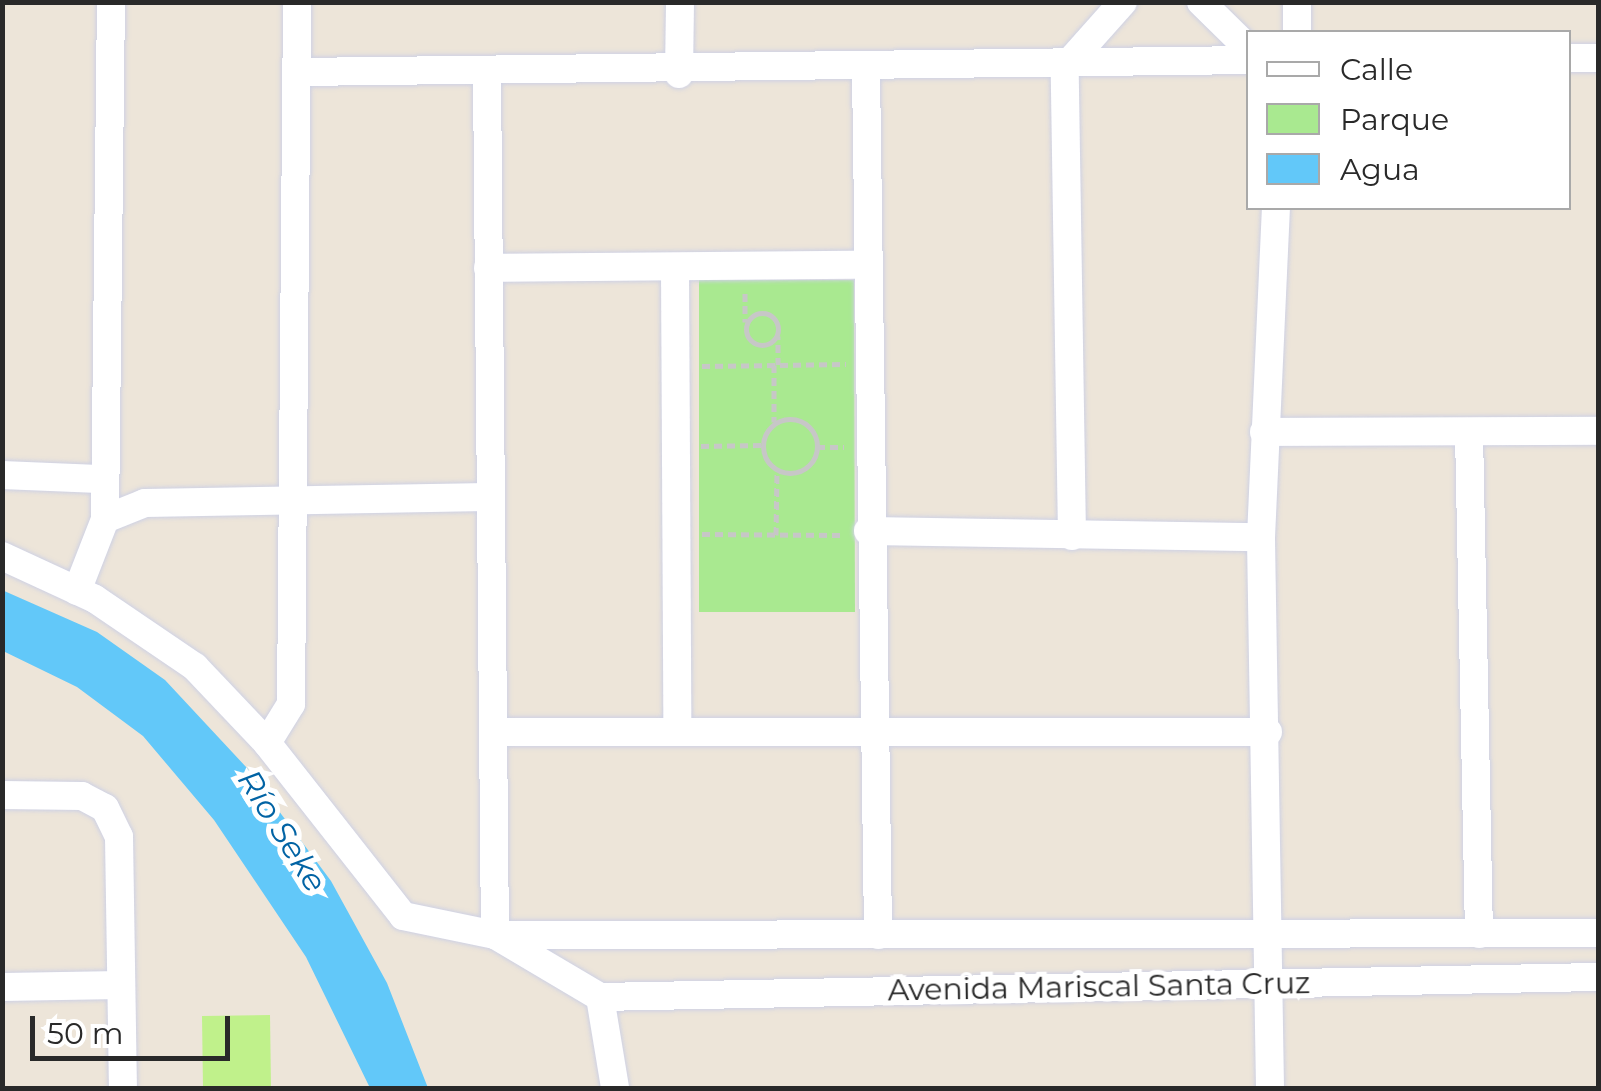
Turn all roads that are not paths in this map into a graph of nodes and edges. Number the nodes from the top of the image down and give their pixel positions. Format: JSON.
{"nodes":[{"id":1,"x":111,"y":2,"type":"edge"},
{"id":2,"x":297,"y":2,"type":"edge"},
{"id":3,"x":680,"y":2,"type":"edge"},
{"id":4,"x":1123,"y":2,"type":"edge"},
{"id":5,"x":1201,"y":2,"type":"edge"},
{"id":6,"x":1297,"y":2,"type":"edge"},
{"id":7,"x":1297,"y":30,"type":"edge"},
{"id":8,"x":1246,"y":46,"type":"edge"},
{"id":9,"x":1571,"y":58,"type":"edge"},
{"id":10,"x":1598,"y":58,"type":"edge"},
{"id":11,"x":1246,"y":60,"type":"edge"},
{"id":12,"x":1064,"y":67,"type":"junction"},
{"id":13,"x":866,"y":71,"type":"junction"},
{"id":14,"x":298,"y":72,"type":"junction"},
{"id":15,"x":679,"y":74,"type":"junction"},
{"id":16,"x":487,"y":75,"type":"junction"},
{"id":17,"x":1276,"y":210,"type":"edge"},
{"id":18,"x":868,"y":265,"type":"junction"},
{"id":19,"x":488,"y":268,"type":"junction"},
{"id":20,"x":675,"y":268,"type":"junction"},
{"id":21,"x":1598,"y":431,"type":"edge"},
{"id":22,"x":1264,"y":432,"type":"junction"},
{"id":23,"x":1469,"y":432,"type":"junction"},
{"id":24,"x":2,"y":474,"type":"edge"},
{"id":25,"x":100,"y":479,"type":"junction"},
{"id":26,"x":293,"y":495,"type":"junction"},
{"id":27,"x":488,"y":497,"type":"junction"},
{"id":28,"x":105,"y":519,"type":"junction"},
{"id":29,"x":861,"y":533,"type":"junction"},
{"id":30,"x":1072,"y":536,"type":"junction"},
{"id":31,"x":1261,"y":537,"type":"junction"},
{"id":32,"x":2,"y":556,"type":"edge"},
{"id":33,"x":77,"y":591,"type":"junction"},
{"id":34,"x":677,"y":726,"type":"junction"},
{"id":35,"x":872,"y":729,"type":"junction"},
{"id":36,"x":493,"y":732,"type":"junction"},
{"id":37,"x":1268,"y":732,"type":"junction"},
{"id":38,"x":268,"y":742,"type":"junction"},
{"id":39,"x":2,"y":795,"type":"edge"},
{"id":40,"x":495,"y":934,"type":"junction"},
{"id":41,"x":1479,"y":934,"type":"junction"},
{"id":42,"x":1598,"y":934,"type":"edge"},
{"id":43,"x":878,"y":935,"type":"junction"},
{"id":44,"x":1274,"y":936,"type":"junction"},
{"id":45,"x":1598,"y":977,"type":"edge"},
{"id":46,"x":1274,"y":983,"type":"junction"},
{"id":47,"x":121,"y":986,"type":"junction"},
{"id":48,"x":2,"y":987,"type":"edge"},
{"id":49,"x":600,"y":998,"type":"junction"},
{"id":50,"x":123,"y":1088,"type":"edge"},
{"id":51,"x":615,"y":1088,"type":"edge"},
{"id":52,"x":1270,"y":1088,"type":"edge"}],
"edges":[{"from":1,"to":25,"type":"street"},
{"from":2,"to":14,"type":"street"},
{"from":3,"to":15,"type":"street"},
{"from":4,"to":12,"type":"street"},
{"from":5,"to":8,"type":"street"},
{"from":6,"to":7,"type":"street"},
{"from":9,"to":10,"type":"street"},
{"from":11,"to":12,"type":"street"},
{"from":12,"to":13,"type":"street"},
{"from":12,"to":30,"type":"street"},
{"from":13,"to":15,"type":"street"},
{"from":13,"to":18,"type":"street"},
{"from":14,"to":16,"type":"street"},
{"from":14,"to":26,"type":"street"},
{"from":15,"to":16,"type":"street"},
{"from":16,"to":19,"type":"street"},
{"from":17,"to":22,"type":"street"},
{"from":18,"to":20,"type":"street"},
{"from":18,"to":29,"type":"street"},
{"from":19,"to":20,"type":"street"},
{"from":19,"to":27,"type":"street"},
{"from":20,"to":34,"type":"street"},
{"from":21,"to":23,"type":"street"},
{"from":22,"to":23,"type":"street"},
{"from":22,"to":31,"type":"street"},
{"from":23,"to":41,"type":"street"},
{"from":24,"to":25,"type":"street"},
{"from":25,"to":28,"type":"street"},
{"from":26,"to":27,"type":"street"},
{"from":26,"to":28,"type":"street"},
{"from":26,"to":38,"type":"street"},
{"from":27,"to":36,"type":"street"},
{"from":28,"to":33,"type":"street"},
{"from":29,"to":30,"type":"street"},
{"from":29,"to":35,"type":"street"},
{"from":30,"to":31,"type":"street"},
{"from":31,"to":37,"type":"street"},
{"from":32,"to":33,"type":"street"},
{"from":33,"to":38,"type":"street"},
{"from":34,"to":35,"type":"street"},
{"from":34,"to":36,"type":"street"},
{"from":35,"to":37,"type":"street"},
{"from":35,"to":43,"type":"street"},
{"from":36,"to":40,"type":"street"},
{"from":37,"to":44,"type":"street"},
{"from":38,"to":40,"type":"street"},
{"from":39,"to":47,"type":"street"},
{"from":40,"to":43,"type":"street"},
{"from":40,"to":49,"type":"street"},
{"from":41,"to":42,"type":"street"},
{"from":41,"to":44,"type":"street"},
{"from":43,"to":44,"type":"street"},
{"from":44,"to":46,"type":"street"},
{"from":45,"to":46,"type":"street","name":"Avenida Mariscal Santa Cruz"},
{"from":46,"to":49,"type":"street","name":"Avenida Mariscal Santa Cruz"},
{"from":46,"to":52,"type":"street"},
{"from":47,"to":48,"type":"street"},
{"from":47,"to":50,"type":"street"},
{"from":49,"to":51,"type":"street"}]}
